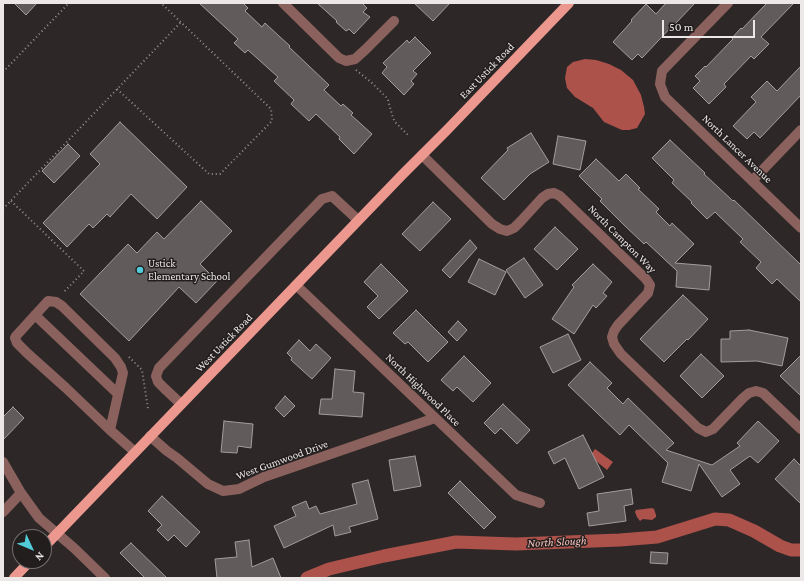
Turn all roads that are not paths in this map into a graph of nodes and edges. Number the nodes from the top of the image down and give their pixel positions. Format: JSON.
{"nodes":[{"id":1,"x":283,"y":3,"type":"edge"},
{"id":2,"x":569,"y":3,"type":"edge"},
{"id":3,"x":728,"y":3,"type":"edge"},
{"id":4,"x":394,"y":21,"type":"dead end"},
{"id":5,"x":801,"y":130,"type":"edge"},
{"id":6,"x":422,"y":155,"type":"junction"},
{"id":7,"x":752,"y":181,"type":"junction"},
{"id":8,"x":358,"y":220,"type":"junction"},
{"id":9,"x":801,"y":228,"type":"edge"},
{"id":10,"x":296,"y":285,"type":"junction"},
{"id":11,"x":35,"y":315,"type":"junction"},
{"id":12,"x":118,"y":394,"type":"junction"},
{"id":13,"x":181,"y":404,"type":"junction"},
{"id":14,"x":435,"y":418,"type":"junction"},
{"id":15,"x":801,"y":429,"type":"edge"},
{"id":16,"x":110,"y":430,"type":"junction"},
{"id":17,"x":150,"y":436,"type":"junction"},
{"id":18,"x":134,"y":452,"type":"junction"},
{"id":19,"x":3,"y":462,"type":"edge"},
{"id":20,"x":21,"y":492,"type":"junction"},
{"id":21,"x":540,"y":504,"type":"dead end"},
{"id":22,"x":3,"y":512,"type":"edge"},
{"id":23,"x":57,"y":533,"type":"junction"},
{"id":24,"x":52,"y":538,"type":"edge"},
{"id":25,"x":22,"y":569,"type":"edge"},
{"id":26,"x":14,"y":578,"type":"edge"},
{"id":27,"x":105,"y":578,"type":"edge"}],
"edges":[{"from":1,"to":4,"type":"street"},
{"from":2,"to":6,"type":"main road","name":"East Ustick Road"},
{"from":3,"to":7,"type":"street","name":"North Lancer Avenue"},
{"from":5,"to":7,"type":"street"},
{"from":6,"to":8,"type":"main road","name":"West Ustick Road"},
{"from":6,"to":15,"type":"street","name":"North Campton Way"},
{"from":7,"to":9,"type":"street","name":"North Lancer Avenue"},
{"from":8,"to":10,"type":"main road","name":"West Ustick Road"},
{"from":8,"to":13,"type":"street"},
{"from":10,"to":13,"type":"main road","name":"West Ustick Road"},
{"from":10,"to":14,"type":"street","name":"North Highwood Place"},
{"from":11,"to":12,"type":"street"},
{"from":11,"to":12,"type":"street"},
{"from":11,"to":16,"type":"street"},
{"from":12,"to":16,"type":"street"},
{"from":13,"to":17,"type":"main road","name":"West Ustick Road"},
{"from":14,"to":17,"type":"street","name":"West Gumwood Drive"},
{"from":14,"to":21,"type":"street","name":"North Highwood Place"},
{"from":16,"to":18,"type":"street"},
{"from":17,"to":18,"type":"main road","name":"West Ustick Road"},
{"from":18,"to":23,"type":"main road","name":"West Ustick Road"},
{"from":19,"to":20,"type":"street"},
{"from":20,"to":22,"type":"street"},
{"from":20,"to":23,"type":"street"},
{"from":23,"to":24,"type":"main road","name":"West Ustick Road"},
{"from":23,"to":27,"type":"street"},
{"from":25,"to":26,"type":"main road"}]}
